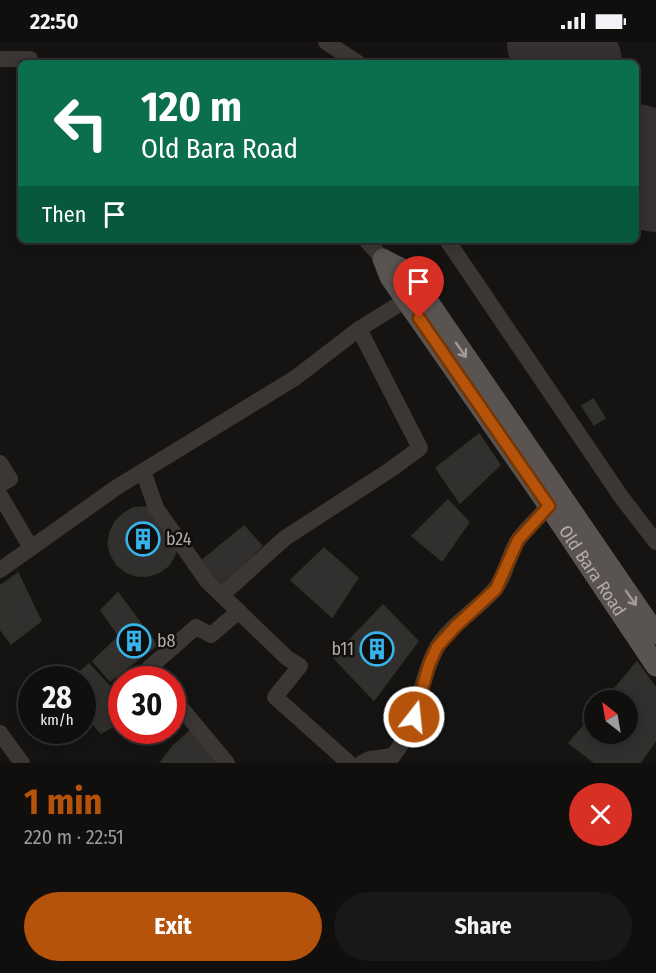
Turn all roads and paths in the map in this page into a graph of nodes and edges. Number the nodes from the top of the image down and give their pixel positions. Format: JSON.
{"nodes":[{"id":1,"x":326,"y":42,"type":"edge"},
{"id":2,"x":29,"y":55,"type":"edge"},
{"id":3,"x":0,"y":59,"type":"edge"},
{"id":4,"x":353,"y":60,"type":"edge"},
{"id":5,"x":369,"y":243,"type":"edge"},
{"id":6,"x":449,"y":243,"type":"edge"},
{"id":7,"x":383,"y":259,"type":"junction"},
{"id":8,"x":406,"y":300,"type":"junction"},
{"id":9,"x":359,"y":329,"type":"junction"},
{"id":10,"x":0,"y":463,"type":"edge"},
{"id":11,"x":143,"y":471,"type":"junction"},
{"id":12,"x":0,"y":485,"type":"edge"},
{"id":13,"x":0,"y":495,"type":"edge"},
{"id":14,"x":549,"y":506,"type":"junction"},
{"id":15,"x":656,"y":542,"type":"edge"},
{"id":16,"x":31,"y":548,"type":"junction"},
{"id":17,"x":0,"y":570,"type":"edge"},
{"id":18,"x":222,"y":596,"type":"junction"},
{"id":19,"x":239,"y":611,"type":"junction"},
{"id":20,"x":656,"y":634,"type":"edge"},
{"id":21,"x":151,"y":666,"type":"edge"},
{"id":22,"x":656,"y":666,"type":"edge"},
{"id":23,"x":186,"y":714,"type":"edge"},
{"id":24,"x":0,"y":733,"type":"edge"},
{"id":25,"x":22,"y":763,"type":"edge"},
{"id":26,"x":227,"y":763,"type":"edge"},
{"id":27,"x":349,"y":763,"type":"edge"},
{"id":28,"x":362,"y":763,"type":"edge"}],
"edges":[{"from":1,"to":4,"type":"street"},
{"from":2,"to":3,"type":"street"},
{"from":5,"to":7,"type":"street","name":"Old Bara Road"},
{"from":6,"to":15,"type":"street"},
{"from":7,"to":8,"type":"main road","name":"Old Bara Road"},
{"from":7,"to":20,"type":"main road","one_way":true},
{"from":8,"to":9,"type":"street"},
{"from":8,"to":14,"type":"main road","name":"Old Bara Road"},
{"from":9,"to":11,"type":"street"},
{"from":9,"to":18,"type":"street"},
{"from":10,"to":12,"type":"street"},
{"from":11,"to":16,"type":"street"},
{"from":11,"to":18,"type":"street"},
{"from":13,"to":16,"type":"street"},
{"from":14,"to":22,"type":"main road","name":"Old Bara Road"},
{"from":14,"to":28,"type":"street"},
{"from":16,"to":17,"type":"street"},
{"from":18,"to":19,"type":"street"},
{"from":19,"to":21,"type":"street"},
{"from":19,"to":27,"type":"street"},
{"from":23,"to":26,"type":"street"},
{"from":24,"to":25,"type":"street"}]}
